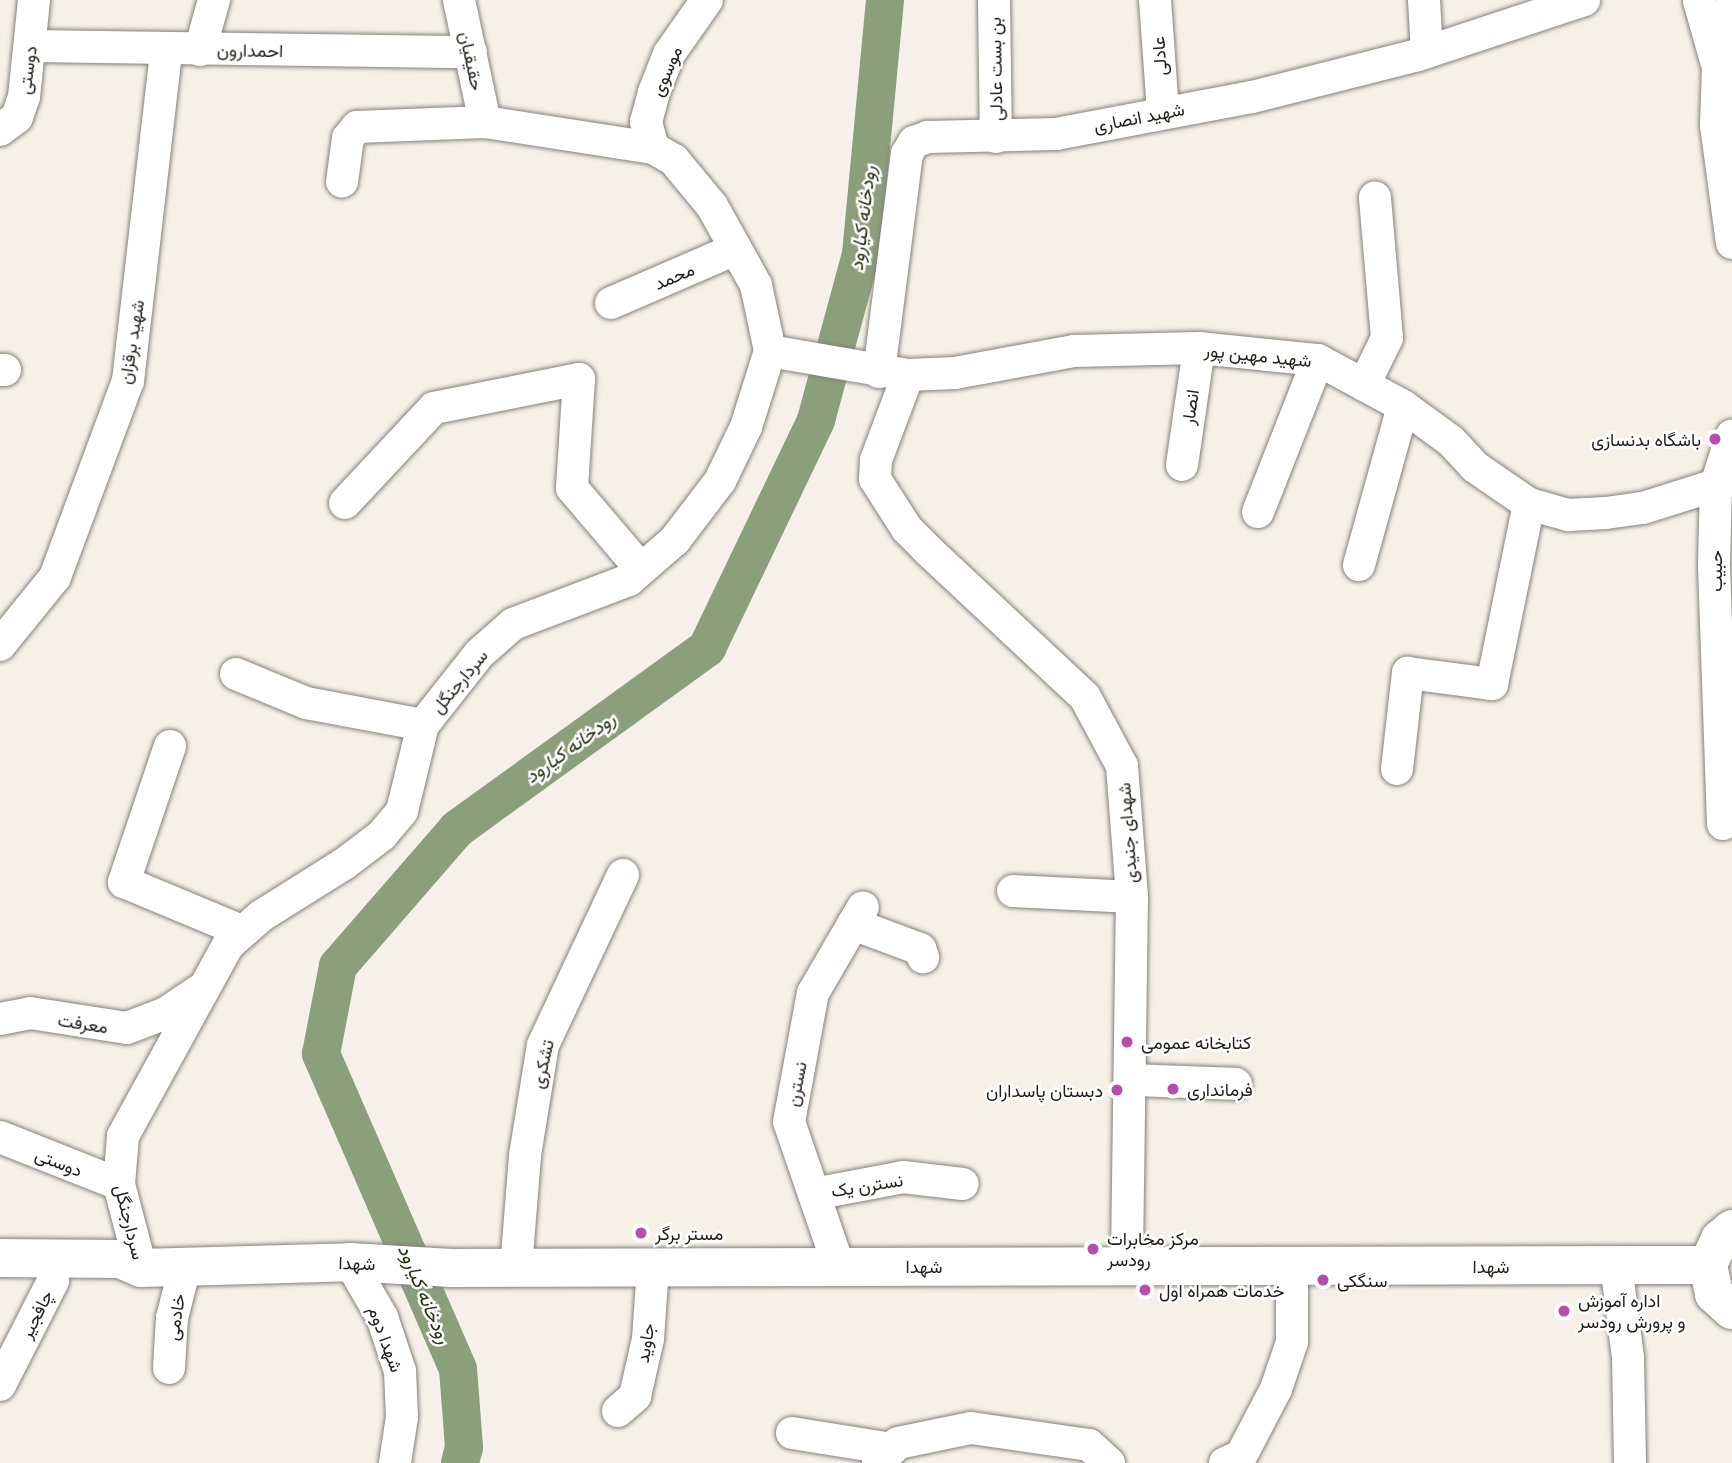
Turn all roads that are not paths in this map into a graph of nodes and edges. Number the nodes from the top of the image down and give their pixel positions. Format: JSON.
{"nodes":[{"id":1,"x":34,"y":0,"type":"edge"},
{"id":2,"x":214,"y":0,"type":"edge"},
{"id":3,"x":459,"y":0,"type":"edge"},
{"id":4,"x":707,"y":0,"type":"edge"},
{"id":5,"x":994,"y":0,"type":"edge"},
{"id":6,"x":1155,"y":0,"type":"edge"},
{"id":7,"x":1424,"y":0,"type":"edge"},
{"id":8,"x":1584,"y":0,"type":"edge"},
{"id":9,"x":1714,"y":0,"type":"edge"},
{"id":10,"x":1729,"y":33,"type":"edge"},
{"id":11,"x":30,"y":46,"type":"junction"},
{"id":12,"x":200,"y":50,"type":"junction"},
{"id":13,"x":166,"y":51,"type":"junction"},
{"id":14,"x":471,"y":52,"type":"junction"},
{"id":15,"x":1427,"y":52,"type":"junction"},
{"id":16,"x":1718,"y":65,"type":"junction"},
{"id":17,"x":1163,"y":112,"type":"junction"},
{"id":18,"x":485,"y":121,"type":"junction"},
{"id":19,"x":0,"y":130,"type":"edge"},
{"id":20,"x":996,"y":137,"type":"junction"},
{"id":21,"x":653,"y":148,"type":"junction"},
{"id":22,"x":342,"y":182,"type":"dead end"},
{"id":23,"x":1376,"y":198,"type":"dead end"},
{"id":24,"x":1732,"y":243,"type":"edge"},
{"id":25,"x":736,"y":249,"type":"junction"},
{"id":26,"x":611,"y":303,"type":"dead end"},
{"id":27,"x":1199,"y":348,"type":"junction"},
{"id":28,"x":770,"y":351,"type":"junction"},
{"id":29,"x":1318,"y":360,"type":"junction"},
{"id":30,"x":883,"y":372,"type":"junction"},
{"id":31,"x":1364,"y":385,"type":"junction"},
{"id":32,"x":1403,"y":405,"type":"junction"},
{"id":33,"x":1732,"y":435,"type":"edge"},
{"id":34,"x":1182,"y":465,"type":"dead end"},
{"id":35,"x":1724,"y":483,"type":"edge"},
{"id":36,"x":345,"y":503,"type":"dead end"},
{"id":37,"x":1529,"y":504,"type":"junction"},
{"id":38,"x":1258,"y":512,"type":"dead end"},
{"id":39,"x":1359,"y":565,"type":"dead end"},
{"id":40,"x":641,"y":569,"type":"junction"},
{"id":41,"x":0,"y":645,"type":"edge"},
{"id":42,"x":236,"y":674,"type":"dead end"},
{"id":43,"x":423,"y":725,"type":"junction"},
{"id":44,"x":170,"y":746,"type":"dead end"},
{"id":45,"x":1397,"y":769,"type":"dead end"},
{"id":46,"x":1723,"y":824,"type":"dead end"},
{"id":47,"x":623,"y":875,"type":"dead end"},
{"id":48,"x":1013,"y":891,"type":"dead end"},
{"id":49,"x":1132,"y":897,"type":"junction"},
{"id":50,"x":243,"y":931,"type":"junction"},
{"id":51,"x":923,"y":957,"type":"dead end"},
{"id":52,"x":200,"y":990,"type":"junction"},
{"id":53,"x":0,"y":1019,"type":"edge"},
{"id":54,"x":1132,"y":1080,"type":"junction"},
{"id":55,"x":1236,"y":1084,"type":"dead end"},
{"id":56,"x":0,"y":1137,"type":"edge"},
{"id":57,"x":962,"y":1184,"type":"dead end"},
{"id":58,"x":119,"y":1185,"type":"junction"},
{"id":59,"x":814,"y":1194,"type":"junction"},
{"id":60,"x":1732,"y":1229,"type":"edge"},
{"id":61,"x":0,"y":1258,"type":"edge"},
{"id":62,"x":350,"y":1262,"type":"junction"},
{"id":63,"x":1127,"y":1265,"type":"junction"},
{"id":64,"x":1616,"y":1265,"type":"junction"},
{"id":65,"x":1708,"y":1265,"type":"junction"},
{"id":66,"x":839,"y":1266,"type":"junction"},
{"id":67,"x":185,"y":1267,"type":"junction"},
{"id":68,"x":653,"y":1267,"type":"junction"},
{"id":69,"x":1292,"y":1267,"type":"junction"},
{"id":70,"x":141,"y":1268,"type":"junction"},
{"id":71,"x":516,"y":1268,"type":"junction"},
{"id":72,"x":0,"y":1281,"type":"edge"},
{"id":73,"x":53,"y":1281,"type":"junction"},
{"id":74,"x":1732,"y":1310,"type":"edge"},
{"id":75,"x":169,"y":1368,"type":"dead end"},
{"id":76,"x":0,"y":1385,"type":"edge"},
{"id":77,"x":618,"y":1412,"type":"dead end"},
{"id":78,"x":792,"y":1433,"type":"dead end"},
{"id":79,"x":885,"y":1456,"type":"edge"},
{"id":80,"x":395,"y":1463,"type":"edge"},
{"id":81,"x":1109,"y":1463,"type":"edge"},
{"id":82,"x":1225,"y":1463,"type":"edge"},
{"id":83,"x":1630,"y":1463,"type":"edge"}],
"edges":[{"from":1,"to":11,"type":"street","name":"دوستی"},
{"from":2,"to":12,"type":"street"},
{"from":3,"to":14,"type":"street","name":"حقیقیان"},
{"from":4,"to":21,"type":"street","name":"موسوی"},
{"from":5,"to":20,"type":"street","name":"بن بست عادلی"},
{"from":6,"to":17,"type":"street","name":"عادلی"},
{"from":7,"to":15,"type":"street"},
{"from":8,"to":15,"type":"street","name":"شهید انصاری"},
{"from":9,"to":10,"type":"street"},
{"from":9,"to":16,"type":"street"},
{"from":10,"to":16,"type":"street"},
{"from":11,"to":13,"type":"street","name":"احمدارون"},
{"from":11,"to":19,"type":"street","name":"دوستی"},
{"from":12,"to":13,"type":"street","name":"احمدارون"},
{"from":12,"to":14,"type":"street","name":"احمدارون"},
{"from":13,"to":41,"type":"street","name":"شهید برقزان"},
{"from":14,"to":18,"type":"street","name":"حقیقیان"},
{"from":15,"to":17,"type":"street","name":"شهید انصاری"},
{"from":16,"to":24,"type":"street"},
{"from":17,"to":20,"type":"street","name":"شهید انصاری"},
{"from":18,"to":21,"type":"street"},
{"from":18,"to":22,"type":"street"},
{"from":20,"to":30,"type":"street","name":"شهید انصاری"},
{"from":21,"to":25,"type":"street","name":"سردارجنگل"},
{"from":23,"to":31,"type":"street"},
{"from":25,"to":26,"type":"street","name":"محمد"},
{"from":25,"to":28,"type":"street","name":"سردارجنگل"},
{"from":27,"to":29,"type":"street","name":"شهید مهین پور"},
{"from":27,"to":30,"type":"street","name":"شهید مهین پور"},
{"from":27,"to":34,"type":"street","name":"انصار"},
{"from":28,"to":30,"type":"street","name":"شهید مهین پور"},
{"from":28,"to":40,"type":"street","name":"سردارجنگل"},
{"from":29,"to":31,"type":"street","name":"شهید مهین پور"},
{"from":29,"to":38,"type":"street"},
{"from":30,"to":49,"type":"street","name":"شهدای جنیدی"},
{"from":31,"to":32,"type":"street","name":"شهید مهین پور"},
{"from":32,"to":37,"type":"street","name":"شهید مهین پور"},
{"from":32,"to":39,"type":"street"},
{"from":33,"to":35,"type":"street","name":"حبیب"},
{"from":35,"to":37,"type":"street","name":"شهید مهین پور"},
{"from":35,"to":46,"type":"street","name":"حبیب"},
{"from":36,"to":40,"type":"street"},
{"from":37,"to":45,"type":"street"},
{"from":40,"to":43,"type":"street","name":"سردارجنگل"},
{"from":42,"to":43,"type":"street"},
{"from":43,"to":50,"type":"street","name":"سردارجنگل"},
{"from":44,"to":50,"type":"street"},
{"from":47,"to":71,"type":"street","name":"تشکری"},
{"from":48,"to":49,"type":"street"},
{"from":49,"to":54,"type":"street","name":"شهدای جنیدی"},
{"from":50,"to":52,"type":"street","name":"سردارجنگل"},
{"from":51,"to":59,"type":"street","name":"نسترن"},
{"from":52,"to":53,"type":"street","name":"معرفت"},
{"from":52,"to":58,"type":"street","name":"سردارجنگل"},
{"from":54,"to":55,"type":"street"},
{"from":54,"to":63,"type":"street","name":"شهدای جنیدی"},
{"from":56,"to":58,"type":"street","name":"دوستی"},
{"from":57,"to":59,"type":"street","name":"نسترن یک"},
{"from":58,"to":70,"type":"street","name":"سردارجنگل"},
{"from":59,"to":66,"type":"street","name":"نسترن"},
{"from":60,"to":65,"type":"main road"},
{"from":61,"to":70,"type":"main road","name":"شهدا"},
{"from":62,"to":67,"type":"main road","name":"شهدا"},
{"from":62,"to":71,"type":"main road","name":"شهدا"},
{"from":62,"to":80,"type":"street","name":"شهدا دوم"},
{"from":63,"to":66,"type":"main road","name":"شهدا"},
{"from":63,"to":69,"type":"main road","name":"شهدا"},
{"from":64,"to":65,"type":"main road","name":"شهدا"},
{"from":64,"to":69,"type":"main road","name":"شهدا"},
{"from":64,"to":83,"type":"street"},
{"from":65,"to":74,"type":"main road"},
{"from":66,"to":68,"type":"main road","name":"شهدا"},
{"from":67,"to":70,"type":"main road","name":"شهدا"},
{"from":67,"to":75,"type":"street","name":"خادمی"},
{"from":68,"to":71,"type":"main road","name":"شهدا"},
{"from":68,"to":77,"type":"street","name":"جاوید"},
{"from":69,"to":82,"type":"street"},
{"from":70,"to":73,"type":"main road","name":"شهدا"},
{"from":72,"to":73,"type":"main road","name":"شهدا"},
{"from":73,"to":76,"type":"street","name":"چافجیر"},
{"from":78,"to":79,"type":"street"},
{"from":79,"to":81,"type":"street"}]}
